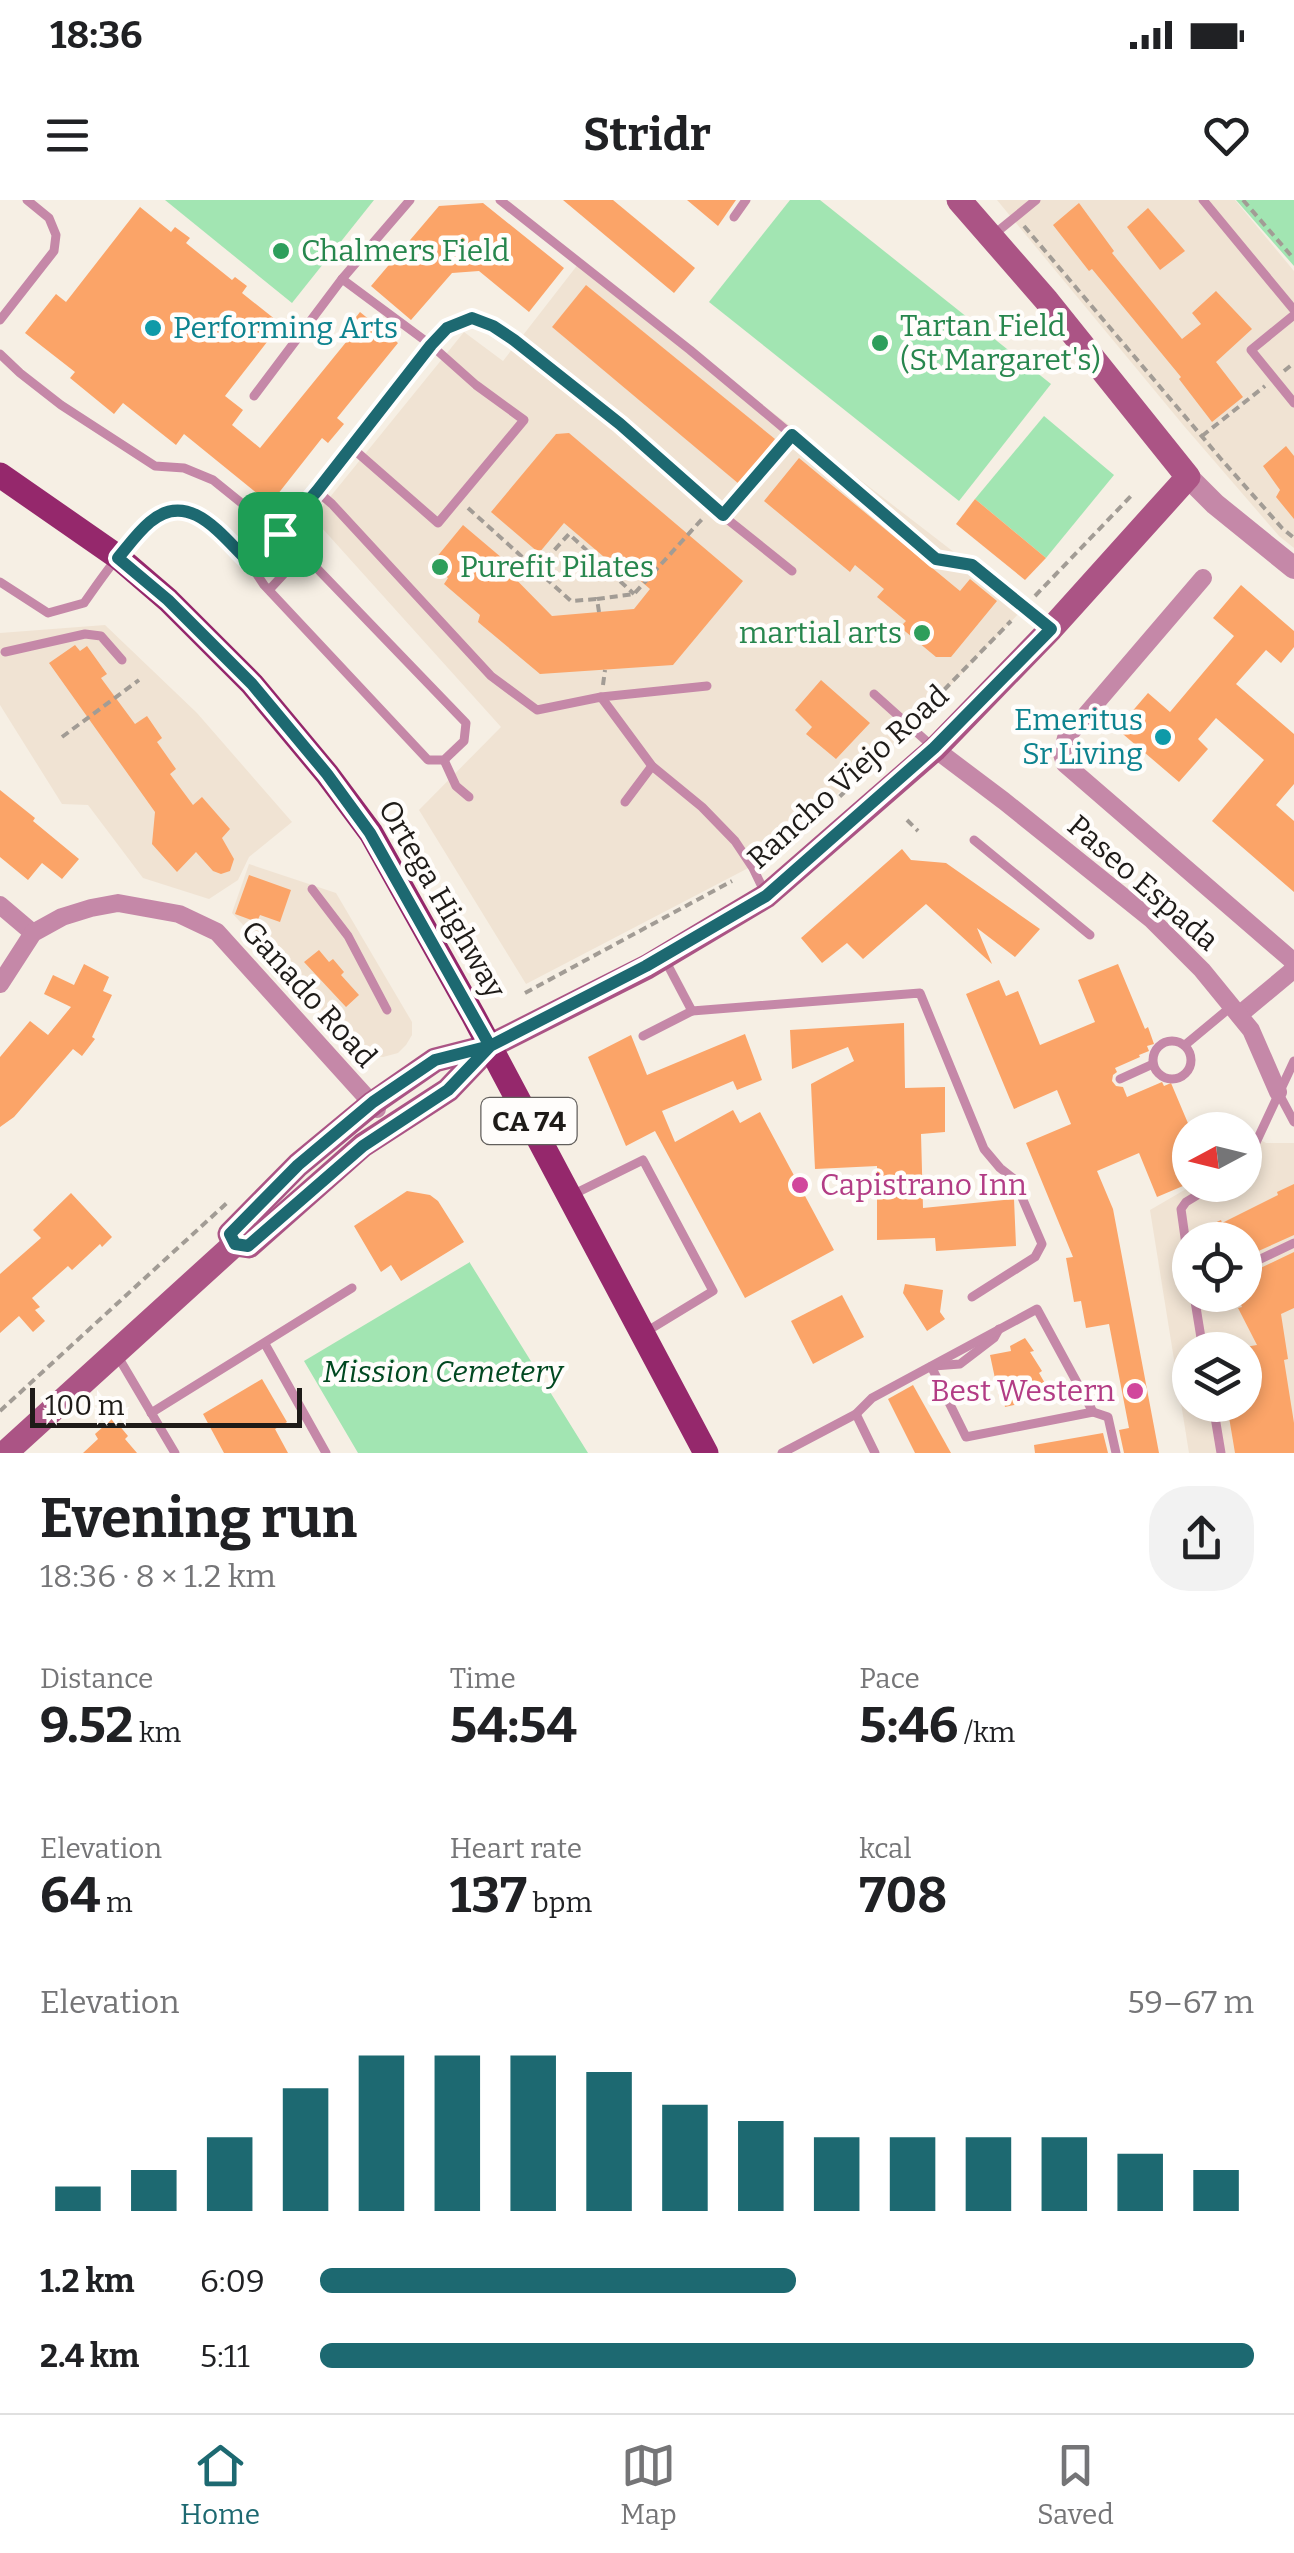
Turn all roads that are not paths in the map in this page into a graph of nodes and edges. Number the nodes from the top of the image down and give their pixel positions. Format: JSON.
{"nodes":[{"id":1,"x":27,"y":200,"type":"edge"},
{"id":2,"x":410,"y":200,"type":"edge"},
{"id":3,"x":500,"y":200,"type":"edge"},
{"id":4,"x":746,"y":200,"type":"edge"},
{"id":5,"x":959,"y":200,"type":"edge"},
{"id":6,"x":1036,"y":200,"type":"edge"},
{"id":7,"x":1203,"y":200,"type":"edge"},
{"id":8,"x":734,"y":217,"type":"dead end"},
{"id":9,"x":991,"y":236,"type":"junction"},
{"id":10,"x":342,"y":279,"type":"junction"},
{"id":11,"x":1294,"y":312,"type":"edge"},
{"id":12,"x":0,"y":320,"type":"edge"},
{"id":13,"x":431,"y":345,"type":"junction"},
{"id":14,"x":0,"y":354,"type":"edge"},
{"id":15,"x":254,"y":396,"type":"dead end"},
{"id":16,"x":1294,"y":403,"type":"edge"},
{"id":17,"x":792,"y":435,"type":"junction"},
{"id":18,"x":351,"y":447,"type":"junction"},
{"id":19,"x":0,"y":475,"type":"edge"},
{"id":20,"x":1188,"y":477,"type":"junction"},
{"id":21,"x":317,"y":491,"type":"junction"},
{"id":22,"x":723,"y":515,"type":"junction"},
{"id":23,"x":280,"y":534,"type":"junction"},
{"id":24,"x":118,"y":558,"type":"junction"},
{"id":25,"x":248,"y":561,"type":"junction"},
{"id":26,"x":1294,"y":568,"type":"edge"},
{"id":27,"x":792,"y":572,"type":"dead end"},
{"id":28,"x":1204,"y":578,"type":"dead end"},
{"id":29,"x":0,"y":582,"type":"edge"},
{"id":30,"x":269,"y":590,"type":"junction"},
{"id":31,"x":1051,"y":629,"type":"junction"},
{"id":32,"x":5,"y":652,"type":"dead end"},
{"id":33,"x":122,"y":660,"type":"dead end"},
{"id":34,"x":707,"y":686,"type":"dead end"},
{"id":35,"x":874,"y":694,"type":"dead end"},
{"id":36,"x":601,"y":697,"type":"junction"},
{"id":37,"x":934,"y":748,"type":"junction"},
{"id":38,"x":444,"y":760,"type":"junction"},
{"id":39,"x":652,"y":766,"type":"junction"},
{"id":40,"x":469,"y":797,"type":"dead end"},
{"id":41,"x":625,"y":802,"type":"dead end"},
{"id":42,"x":974,"y":840,"type":"dead end"},
{"id":43,"x":312,"y":888,"type":"dead end"},
{"id":44,"x":766,"y":896,"type":"junction"},
{"id":45,"x":0,"y":905,"type":"edge"},
{"id":46,"x":33,"y":933,"type":"junction"},
{"id":47,"x":1090,"y":935,"type":"dead end"},
{"id":48,"x":662,"y":956,"type":"junction"},
{"id":49,"x":0,"y":984,"type":"edge"},
{"id":50,"x":387,"y":1010,"type":"dead end"},
{"id":51,"x":692,"y":1010,"type":"junction"},
{"id":52,"x":1236,"y":1011,"type":"junction"},
{"id":53,"x":643,"y":1036,"type":"dead end"},
{"id":54,"x":490,"y":1046,"type":"junction"},
{"id":55,"x":1184,"y":1046,"type":"junction"},
{"id":56,"x":1294,"y":1060,"type":"edge"},
{"id":57,"x":1153,"y":1064,"type":"junction"},
{"id":58,"x":1120,"y":1079,"type":"dead end"},
{"id":59,"x":1278,"y":1092,"type":"junction"},
{"id":60,"x":373,"y":1102,"type":"junction"},
{"id":61,"x":1294,"y":1122,"type":"edge"},
{"id":62,"x":389,"y":1127,"type":"junction"},
{"id":63,"x":1262,"y":1128,"type":"edge"},
{"id":64,"x":569,"y":1196,"type":"junction"},
{"id":65,"x":1294,"y":1243,"type":"edge"},
{"id":66,"x":235,"y":1244,"type":"junction"},
{"id":67,"x":1262,"y":1258,"type":"edge"},
{"id":68,"x":352,"y":1288,"type":"dead end"},
{"id":69,"x":972,"y":1297,"type":"dead end"},
{"id":70,"x":642,"y":1334,"type":"junction"},
{"id":71,"x":265,"y":1344,"type":"junction"},
{"id":72,"x":116,"y":1352,"type":"junction"},
{"id":73,"x":931,"y":1366,"type":"junction"},
{"id":74,"x":1093,"y":1412,"type":"junction"},
{"id":75,"x":152,"y":1413,"type":"junction"},
{"id":76,"x":856,"y":1414,"type":"junction"},
{"id":77,"x":1216,"y":1422,"type":"edge"},
{"id":78,"x":5,"y":1453,"type":"edge"},
{"id":79,"x":175,"y":1453,"type":"edge"},
{"id":80,"x":326,"y":1453,"type":"edge"},
{"id":81,"x":706,"y":1453,"type":"edge"},
{"id":82,"x":782,"y":1453,"type":"edge"},
{"id":83,"x":874,"y":1453,"type":"edge"},
{"id":84,"x":1116,"y":1453,"type":"edge"},
{"id":85,"x":1221,"y":1453,"type":"edge"}],
"edges":[{"from":1,"to":12,"type":"lane"},
{"from":2,"to":10,"type":"lane"},
{"from":3,"to":17,"type":"lane"},
{"from":4,"to":8,"type":"lane"},
{"from":5,"to":9,"type":"main road"},
{"from":6,"to":9,"type":"lane"},
{"from":7,"to":11,"type":"lane"},
{"from":9,"to":20,"type":"main road"},
{"from":10,"to":13,"type":"lane"},
{"from":10,"to":15,"type":"lane"},
{"from":11,"to":16,"type":"lane"},
{"from":13,"to":18,"type":"lane"},
{"from":13,"to":18,"type":"lane"},
{"from":13,"to":22,"type":"lane"},
{"from":14,"to":23,"type":"lane"},
{"from":17,"to":22,"type":"lane"},
{"from":17,"to":31,"type":"lane"},
{"from":18,"to":21,"type":"lane"},
{"from":19,"to":24,"type":"main road","name":"Ortega Highway","number":"CA 74"},
{"from":20,"to":26,"type":"street"},
{"from":20,"to":31,"type":"main road","name":"Rancho Viejo Road"},
{"from":21,"to":23,"type":"lane"},
{"from":21,"to":36,"type":"lane"},
{"from":22,"to":27,"type":"lane"},
{"from":23,"to":25,"type":"lane"},
{"from":24,"to":25,"type":"lane"},
{"from":24,"to":29,"type":"lane"},
{"from":24,"to":54,"type":"main road","name":"Ortega Highway","number":"CA 74"},
{"from":25,"to":30,"type":"lane"},
{"from":28,"to":52,"type":"street"},
{"from":30,"to":38,"type":"lane"},
{"from":30,"to":38,"type":"lane"},
{"from":31,"to":37,"type":"main road","name":"Rancho Viejo Road"},
{"from":32,"to":33,"type":"lane"},
{"from":34,"to":36,"type":"lane"},
{"from":35,"to":37,"type":"lane"},
{"from":36,"to":39,"type":"lane"},
{"from":37,"to":44,"type":"main road","name":"Rancho Viejo Road"},
{"from":37,"to":52,"type":"street","name":"Paseo Espada"},
{"from":38,"to":40,"type":"lane"},
{"from":39,"to":41,"type":"lane"},
{"from":39,"to":44,"type":"lane"},
{"from":42,"to":47,"type":"lane"},
{"from":43,"to":50,"type":"lane"},
{"from":44,"to":48,"type":"main road","name":"Rancho Viejo Road"},
{"from":45,"to":46,"type":"street"},
{"from":46,"to":49,"type":"street"},
{"from":46,"to":60,"type":"street","name":"Ganado Road"},
{"from":48,"to":51,"type":"lane"},
{"from":48,"to":54,"type":"main road","name":"Rancho Viejo Road"},
{"from":51,"to":53,"type":"lane"},
{"from":51,"to":69,"type":"lane"},
{"from":52,"to":55,"type":"lane"},
{"from":52,"to":59,"type":"street","name":"Paseo Espada"},
{"from":54,"to":60,"type":"main road","name":"Rancho Viejo Road"},
{"from":54,"to":62,"type":"main road","name":"Rancho Viejo Road"},
{"from":54,"to":64,"type":"main road","name":"Ortega Highway","number":"CA 74"},
{"from":55,"to":57,"type":"lane"},
{"from":55,"to":57,"type":"lane"},
{"from":56,"to":59,"type":"lane"},
{"from":57,"to":58,"type":"lane"},
{"from":59,"to":61,"type":"lane"},
{"from":59,"to":63,"type":"lane"},
{"from":60,"to":62,"type":"street","name":"Ganado Road"},
{"from":60,"to":66,"type":"main road","name":"Rancho Viejo Road"},
{"from":62,"to":66,"type":"main road","name":"Rancho Viejo Road"},
{"from":64,"to":70,"type":"main road","name":"Ortega Highway","number":"CA 74"},
{"from":64,"to":70,"type":"lane"},
{"from":65,"to":67,"type":"lane"},
{"from":66,"to":72,"type":"main road","name":"Rancho Viejo Road"},
{"from":68,"to":71,"type":"lane"},
{"from":70,"to":81,"type":"main road","name":"Ortega Highway","number":"CA 74"},
{"from":71,"to":75,"type":"lane"},
{"from":71,"to":80,"type":"lane"},
{"from":72,"to":75,"type":"lane"},
{"from":72,"to":78,"type":"main road","name":"Rancho Viejo Road"},
{"from":73,"to":74,"type":"lane"},
{"from":73,"to":74,"type":"lane"},
{"from":73,"to":76,"type":"lane"},
{"from":74,"to":84,"type":"lane"},
{"from":75,"to":79,"type":"lane"},
{"from":76,"to":82,"type":"lane"},
{"from":76,"to":83,"type":"lane"},
{"from":77,"to":85,"type":"lane"}]}
